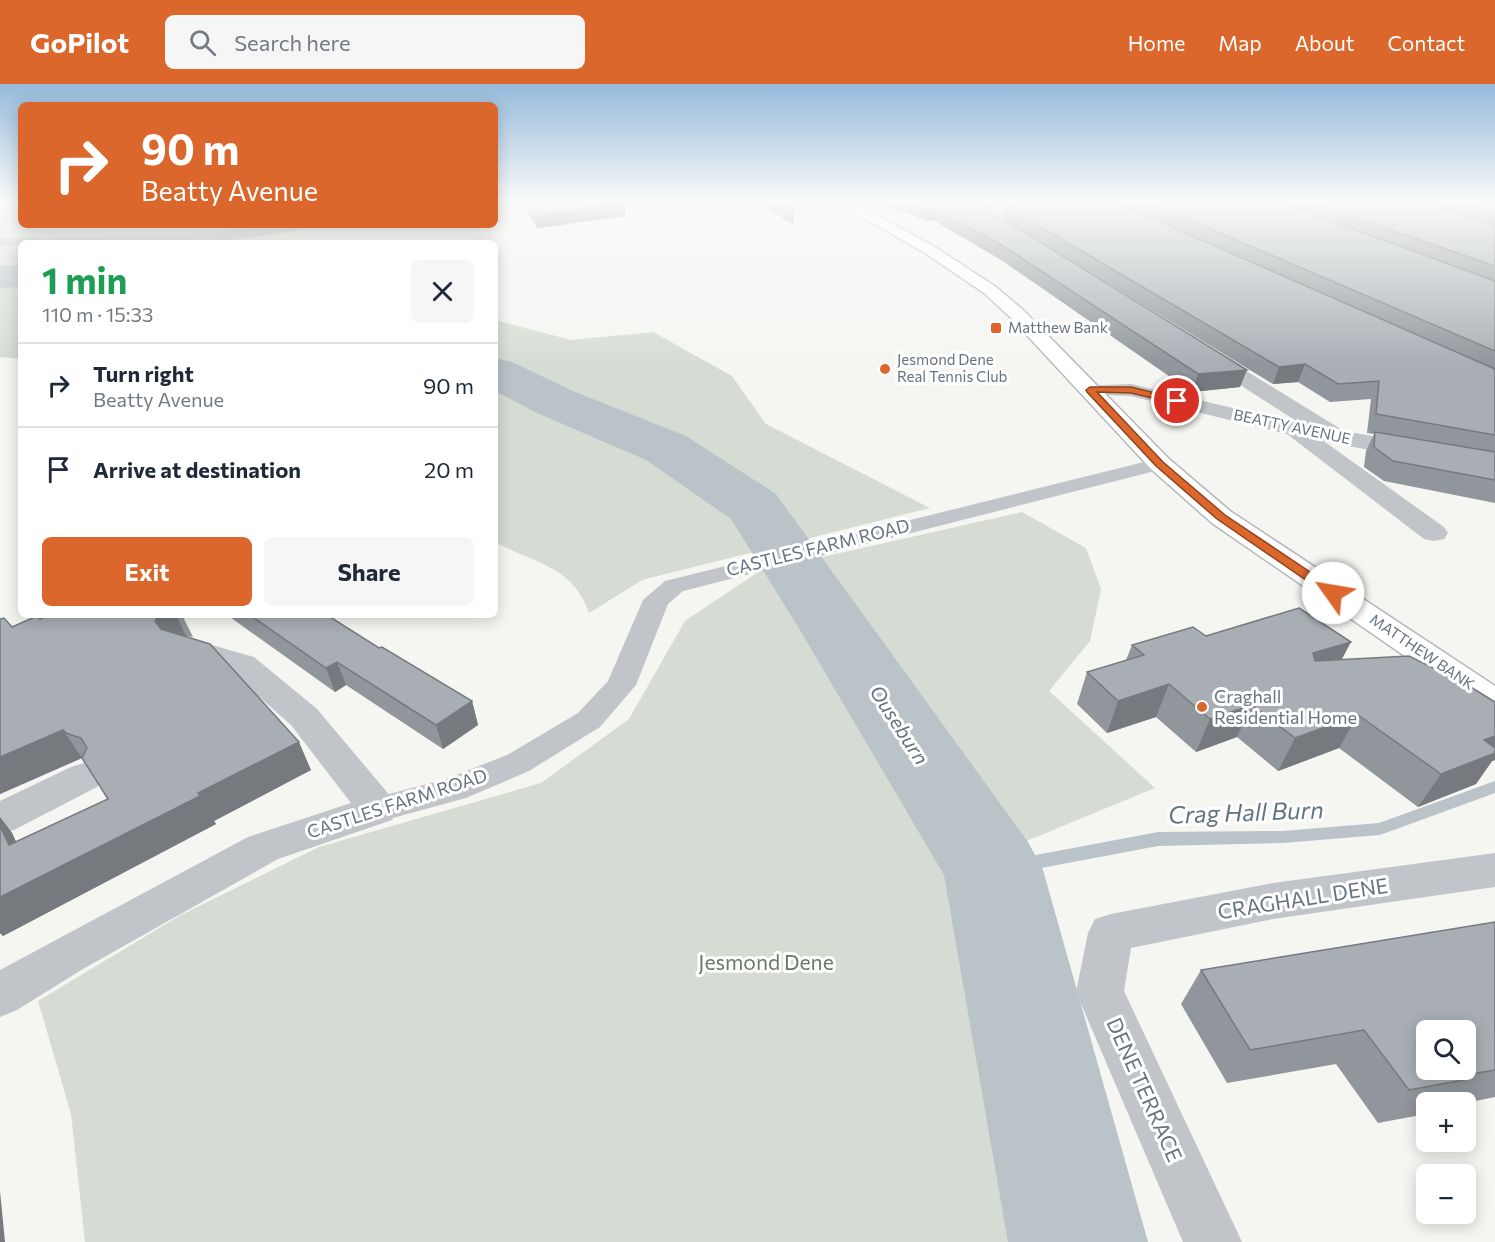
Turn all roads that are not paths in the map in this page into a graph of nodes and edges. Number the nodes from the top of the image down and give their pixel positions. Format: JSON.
{"nodes":[{"id":1,"x":941,"y":257,"type":"edge"},
{"id":2,"x":1194,"y":347,"type":"edge"},
{"id":3,"x":1090,"y":390,"type":"junction"},
{"id":4,"x":1293,"y":429,"type":"junction"},
{"id":5,"x":1336,"y":436,"type":"junction"},
{"id":6,"x":1160,"y":464,"type":"junction"},
{"id":7,"x":1495,"y":465,"type":"edge"},
{"id":8,"x":1434,"y":533,"type":"dead end"},
{"id":9,"x":187,"y":648,"type":"edge"},
{"id":10,"x":1495,"y":702,"type":"edge"},
{"id":11,"x":84,"y":777,"type":"edge"},
{"id":12,"x":378,"y":809,"type":"junction"},
{"id":13,"x":0,"y":819,"type":"edge"},
{"id":14,"x":1495,"y":870,"type":"edge"},
{"id":15,"x":1111,"y":933,"type":"joint"},
{"id":16,"x":0,"y":995,"type":"edge"},
{"id":17,"x":1213,"y":1242,"type":"edge"}],
"edges":[{"from":1,"to":3,"type":"main road","name":"MATTHEW BANK"},
{"from":2,"to":5,"type":"street"},
{"from":3,"to":4,"type":"street","name":"BEATTY AVENUE"},
{"from":3,"to":6,"type":"main road","name":"MATTHEW BANK"},
{"from":4,"to":5,"type":"street","name":"BEATTY AVENUE"},
{"from":4,"to":8,"type":"street"},
{"from":5,"to":7,"type":"street","name":"BEATTY AVENUE"},
{"from":6,"to":10,"type":"main road","name":"MATTHEW BANK"},
{"from":6,"to":12,"type":"street","name":"CASTLES FARM ROAD"},
{"from":9,"to":12,"type":"street"},
{"from":11,"to":13,"type":"street"},
{"from":12,"to":16,"type":"street","name":"CASTLES FARM ROAD"},
{"from":14,"to":15,"type":"street","name":"CRAGHALL DENE"},
{"from":15,"to":17,"type":"street","name":"DENE TERRACE"}]}
